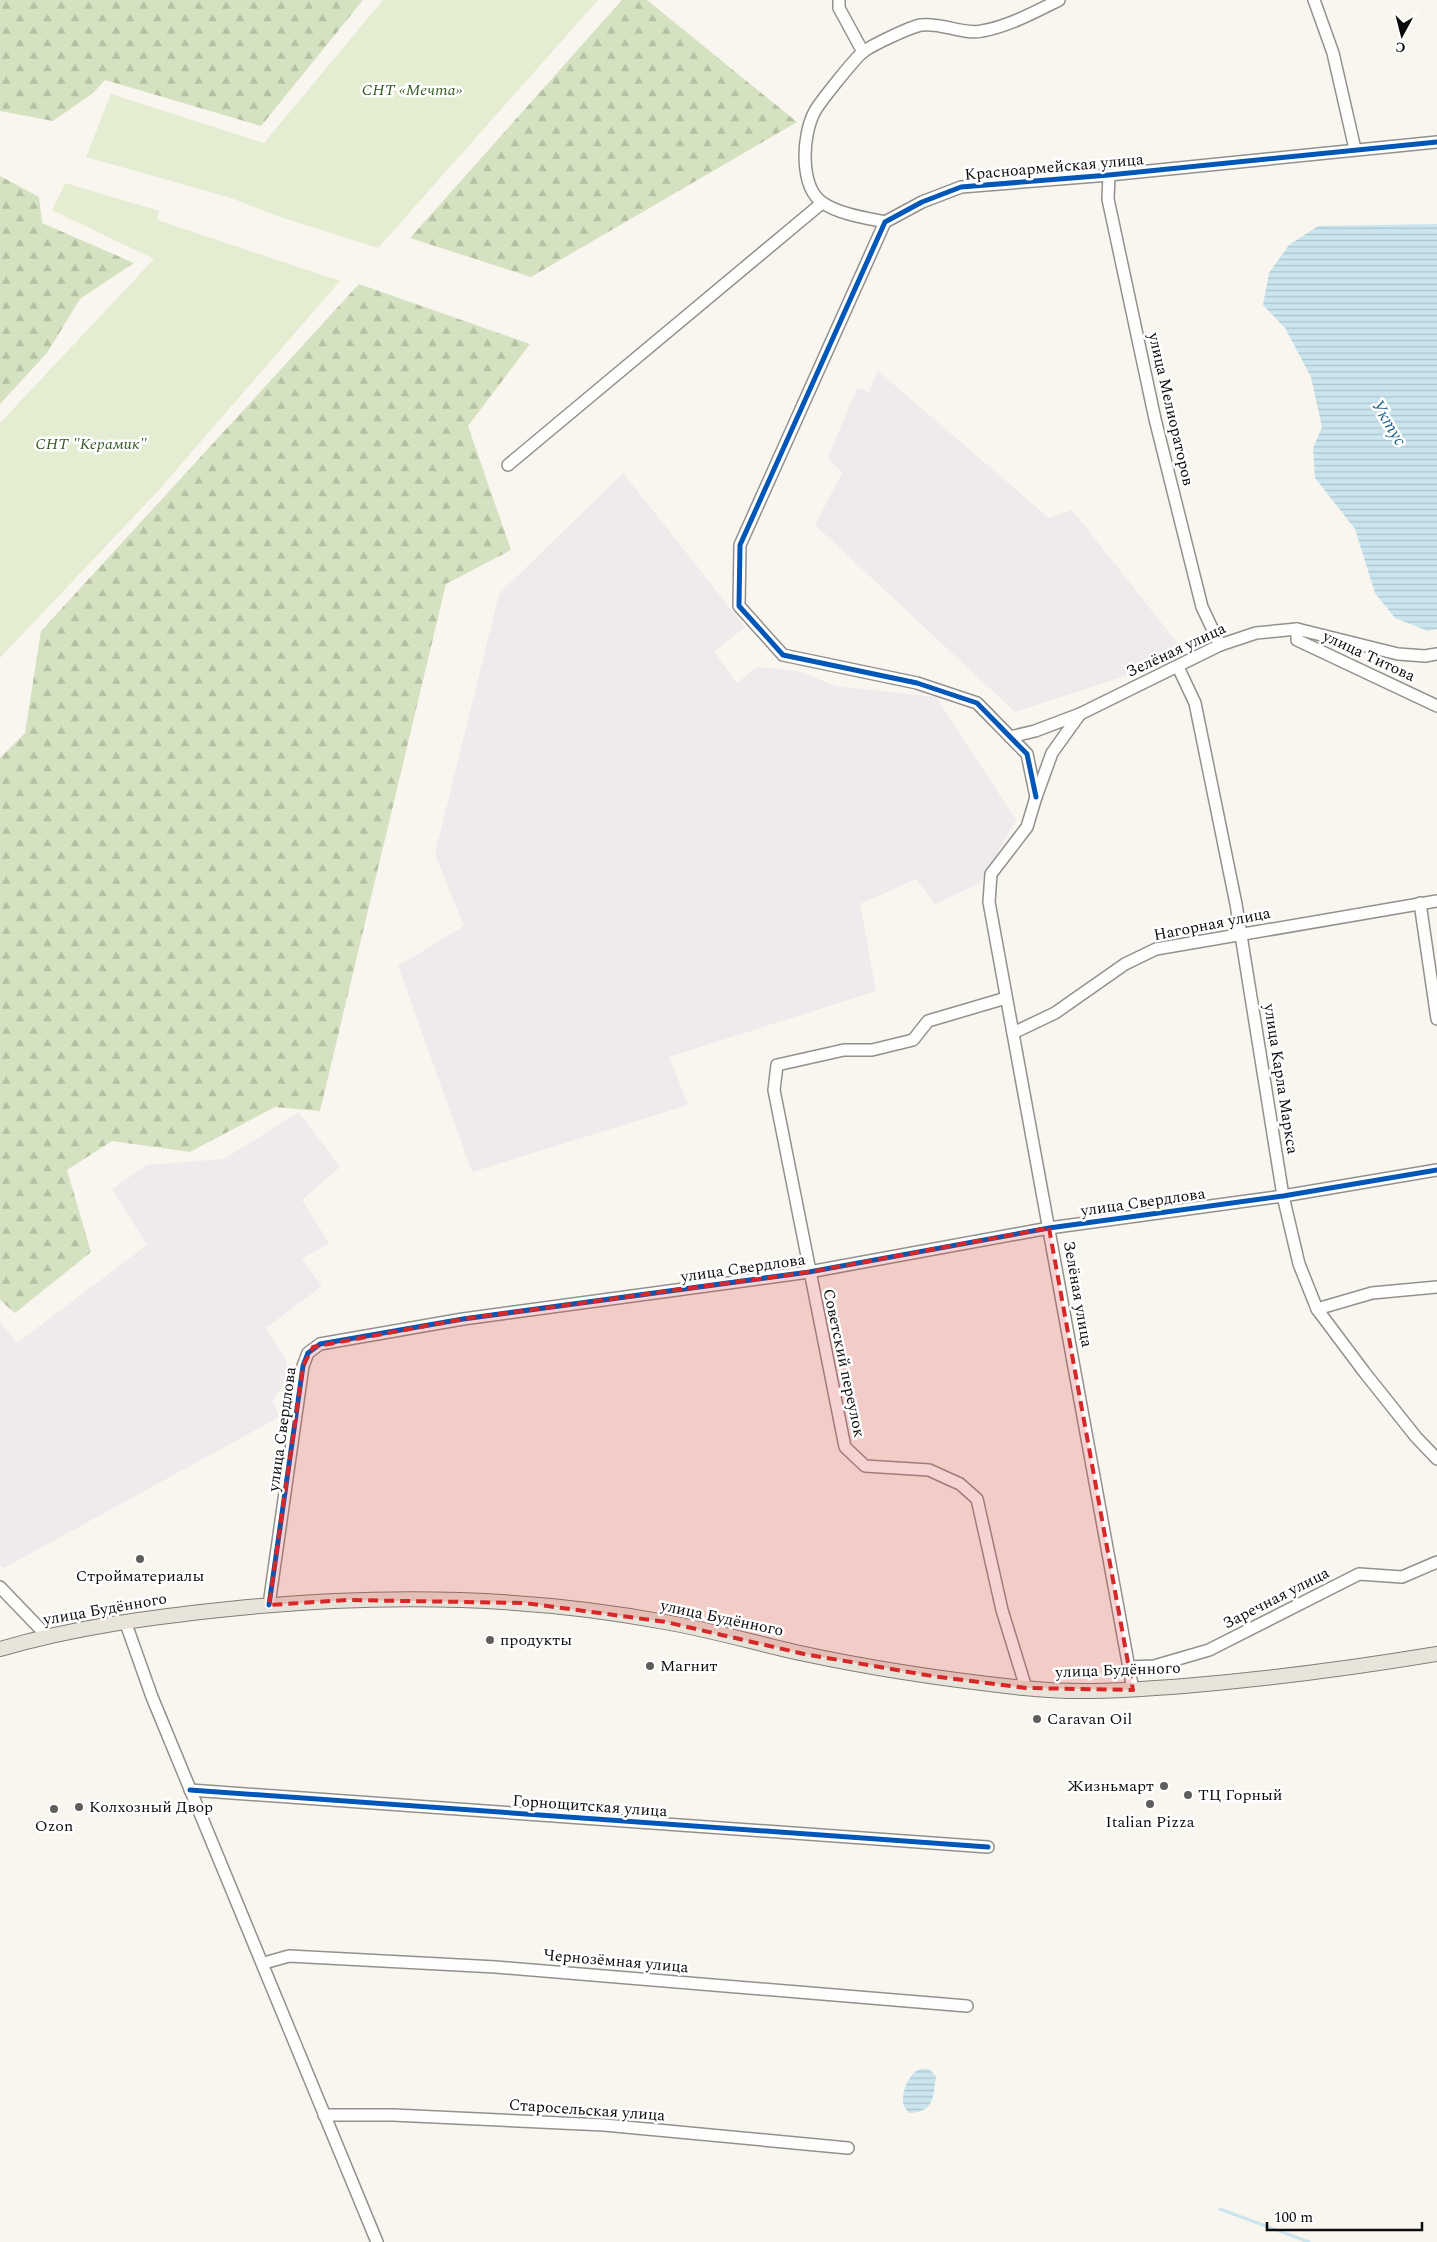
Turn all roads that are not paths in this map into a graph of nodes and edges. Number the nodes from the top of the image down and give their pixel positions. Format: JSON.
{"nodes":[{"id":1,"x":1059,"y":0,"type":"edge"},
{"id":2,"x":1314,"y":0,"type":"edge"},
{"id":3,"x":839,"y":4,"type":"edge"},
{"id":4,"x":863,"y":52,"type":"junction"},
{"id":5,"x":1437,"y":142,"type":"edge"},
{"id":6,"x":1355,"y":149,"type":"junction"},
{"id":7,"x":1109,"y":176,"type":"junction"},
{"id":8,"x":822,"y":203,"type":"junction"},
{"id":9,"x":885,"y":222,"type":"junction"},
{"id":10,"x":508,"y":465,"type":"dead end"},
{"id":11,"x":1297,"y":628,"type":"junction"},
{"id":12,"x":1220,"y":645,"type":"junction"},
{"id":13,"x":1437,"y":654,"type":"edge"},
{"id":14,"x":1178,"y":667,"type":"junction"},
{"id":15,"x":1437,"y":706,"type":"edge"},
{"id":16,"x":1080,"y":714,"type":"junction"},
{"id":17,"x":1010,"y":737,"type":"junction"},
{"id":18,"x":1036,"y":797,"type":"junction"},
{"id":19,"x":1437,"y":900,"type":"edge"},
{"id":20,"x":1420,"y":903,"type":"junction"},
{"id":21,"x":1241,"y":934,"type":"junction"},
{"id":22,"x":1006,"y":998,"type":"junction"},
{"id":23,"x":1437,"y":1019,"type":"edge"},
{"id":24,"x":1013,"y":1033,"type":"junction"},
{"id":25,"x":1437,"y":1170,"type":"edge"},
{"id":26,"x":1284,"y":1196,"type":"junction"},
{"id":27,"x":1050,"y":1228,"type":"junction"},
{"id":28,"x":809,"y":1272,"type":"junction"},
{"id":29,"x":1437,"y":1287,"type":"edge"},
{"id":30,"x":1317,"y":1309,"type":"junction"},
{"id":31,"x":1437,"y":1458,"type":"edge"},
{"id":32,"x":1437,"y":1562,"type":"edge"},
{"id":33,"x":0,"y":1587,"type":"edge"},
{"id":34,"x":269,"y":1605,"type":"junction"},
{"id":35,"x":125,"y":1621,"type":"junction"},
{"id":36,"x":48,"y":1637,"type":"junction"},
{"id":37,"x":0,"y":1649,"type":"edge"},
{"id":38,"x":1437,"y":1654,"type":"edge"},
{"id":39,"x":1128,"y":1668,"type":"junction"},
{"id":40,"x":1026,"y":1688,"type":"junction"},
{"id":41,"x":1133,"y":1690,"type":"junction"},
{"id":42,"x":190,"y":1790,"type":"junction"},
{"id":43,"x":988,"y":1847,"type":"dead end"},
{"id":44,"x":264,"y":1963,"type":"junction"},
{"id":45,"x":967,"y":2006,"type":"dead end"},
{"id":46,"x":324,"y":2115,"type":"junction"},
{"id":47,"x":848,"y":2148,"type":"dead end"},
{"id":48,"x":377,"y":2242,"type":"edge"}],
"edges":[{"from":1,"to":4,"type":"street"},
{"from":2,"to":6,"type":"street"},
{"from":3,"to":4,"type":"street"},
{"from":4,"to":8,"type":"street"},
{"from":5,"to":6,"type":"street","name":"Красноармейская улица"},
{"from":6,"to":7,"type":"street","name":"Красноармейская улица"},
{"from":7,"to":9,"type":"street","name":"Красноармейская улица"},
{"from":7,"to":12,"type":"street","name":"улица Мелиораторов"},
{"from":8,"to":9,"type":"street"},
{"from":8,"to":10,"type":"street"},
{"from":9,"to":17,"type":"street"},
{"from":11,"to":12,"type":"street","name":"Зелёная улица"},
{"from":11,"to":13,"type":"street","name":"Зелёная улица"},
{"from":11,"to":15,"type":"street","name":"улица Титова"},
{"from":12,"to":14,"type":"street","name":"Зелёная улица"},
{"from":14,"to":16,"type":"street","name":"Зелёная улица"},
{"from":14,"to":21,"type":"street","name":"улица Карла Маркса"},
{"from":16,"to":17,"type":"street","name":"Зелёная улица"},
{"from":16,"to":18,"type":"street","name":"Зелёная улица"},
{"from":17,"to":18,"type":"street"},
{"from":18,"to":22,"type":"street","name":"Зелёная улица"},
{"from":19,"to":20,"type":"street","name":"Нагорная улица"},
{"from":20,"to":21,"type":"street","name":"Нагорная улица"},
{"from":20,"to":23,"type":"street"},
{"from":21,"to":24,"type":"street","name":"Нагорная улица"},
{"from":21,"to":26,"type":"street","name":"улица Карла Маркса"},
{"from":22,"to":24,"type":"street","name":"Зелёная улица"},
{"from":22,"to":28,"type":"street","name":"Советский переулок"},
{"from":24,"to":27,"type":"street","name":"Зелёная улица"},
{"from":25,"to":26,"type":"street","name":"улица Свердлова"},
{"from":26,"to":27,"type":"street","name":"улица Свердлова"},
{"from":26,"to":30,"type":"street","name":"улица Карла Маркса"},
{"from":27,"to":28,"type":"street","name":"улица Свердлова"},
{"from":27,"to":39,"type":"street","name":"Зелёная улица"},
{"from":28,"to":34,"type":"street","name":"улица Свердлова"},
{"from":28,"to":40,"type":"street","name":"Советский переулок"},
{"from":29,"to":30,"type":"street"},
{"from":30,"to":31,"type":"street","name":"улица Карла Маркса"},
{"from":32,"to":39,"type":"street","name":"Заречная улица"},
{"from":33,"to":36,"type":"street"},
{"from":34,"to":35,"type":"main road","name":"улица Будённого"},
{"from":34,"to":40,"type":"main road","name":"улица Будённого"},
{"from":35,"to":36,"type":"main road","name":"улица Будённого"},
{"from":35,"to":42,"type":"street"},
{"from":36,"to":37,"type":"main road","name":"улица Будённого"},
{"from":38,"to":41,"type":"main road","name":"улица Будённого"},
{"from":39,"to":41,"type":"street","name":"Зелёная улица"},
{"from":40,"to":41,"type":"main road","name":"улица Будённого"},
{"from":42,"to":43,"type":"street","name":"Горнощитская улица"},
{"from":42,"to":44,"type":"street"},
{"from":44,"to":45,"type":"street","name":"Чернозёмная улица"},
{"from":44,"to":46,"type":"street"},
{"from":46,"to":47,"type":"street","name":"Старосельская улица"},
{"from":46,"to":48,"type":"street"}]}
